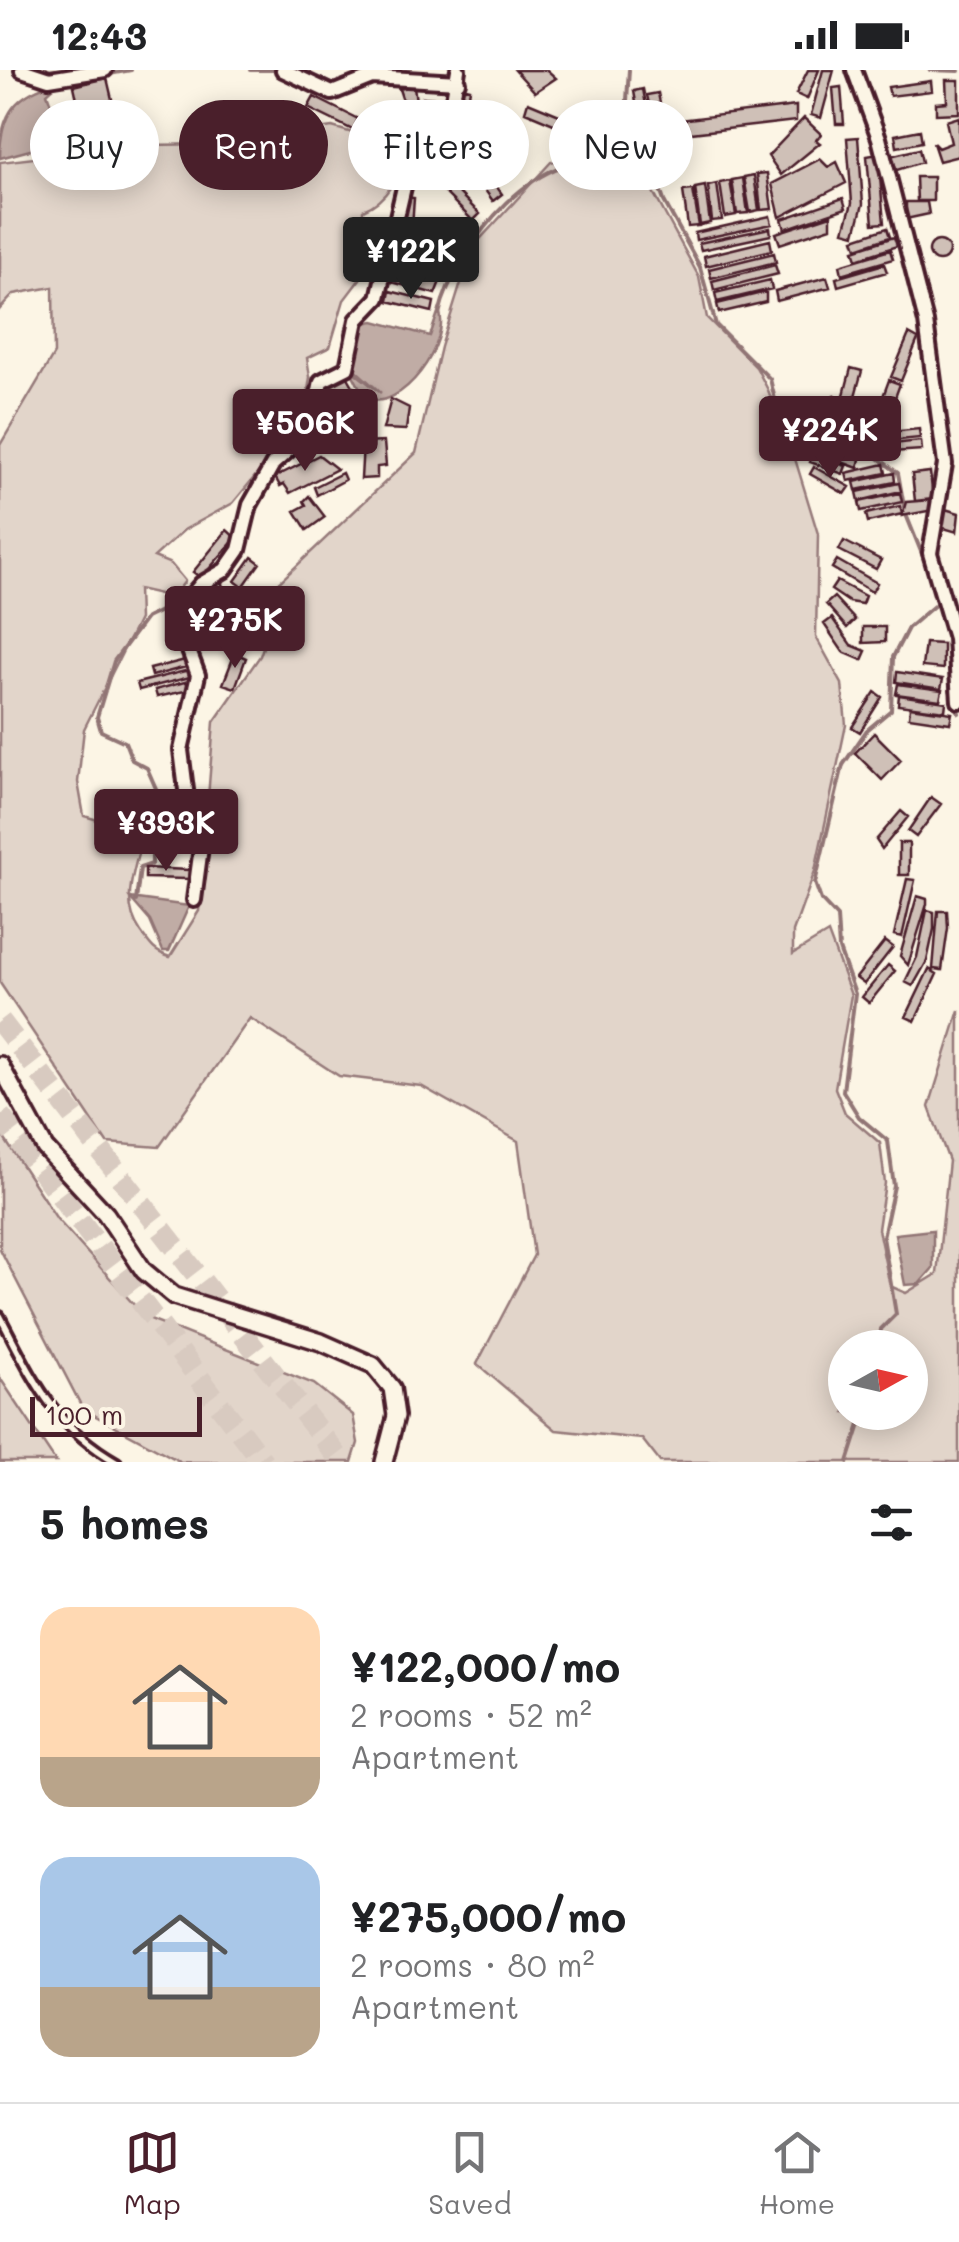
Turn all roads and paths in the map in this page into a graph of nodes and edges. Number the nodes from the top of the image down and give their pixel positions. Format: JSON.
{"nodes":[{"id":1,"x":22,"y":70,"type":"edge"},
{"id":2,"x":104,"y":70,"type":"edge"},
{"id":3,"x":283,"y":70,"type":"edge"},
{"id":4,"x":854,"y":70,"type":"edge"},
{"id":5,"x":458,"y":76,"type":"edge"},
{"id":6,"x":959,"y":702,"type":"edge"},
{"id":7,"x":194,"y":900,"type":"dead end"},
{"id":8,"x":0,"y":1065,"type":"edge"},
{"id":9,"x":0,"y":1316,"type":"edge"},
{"id":10,"x":117,"y":1462,"type":"edge"},
{"id":11,"x":384,"y":1462,"type":"edge"}],
"edges":[{"from":1,"to":2,"type":"street"},
{"from":3,"to":5,"type":"street"},
{"from":4,"to":6,"type":"street"},
{"from":5,"to":7,"type":"street"},
{"from":8,"to":11,"type":"street"},
{"from":9,"to":10,"type":"lane"}]}
